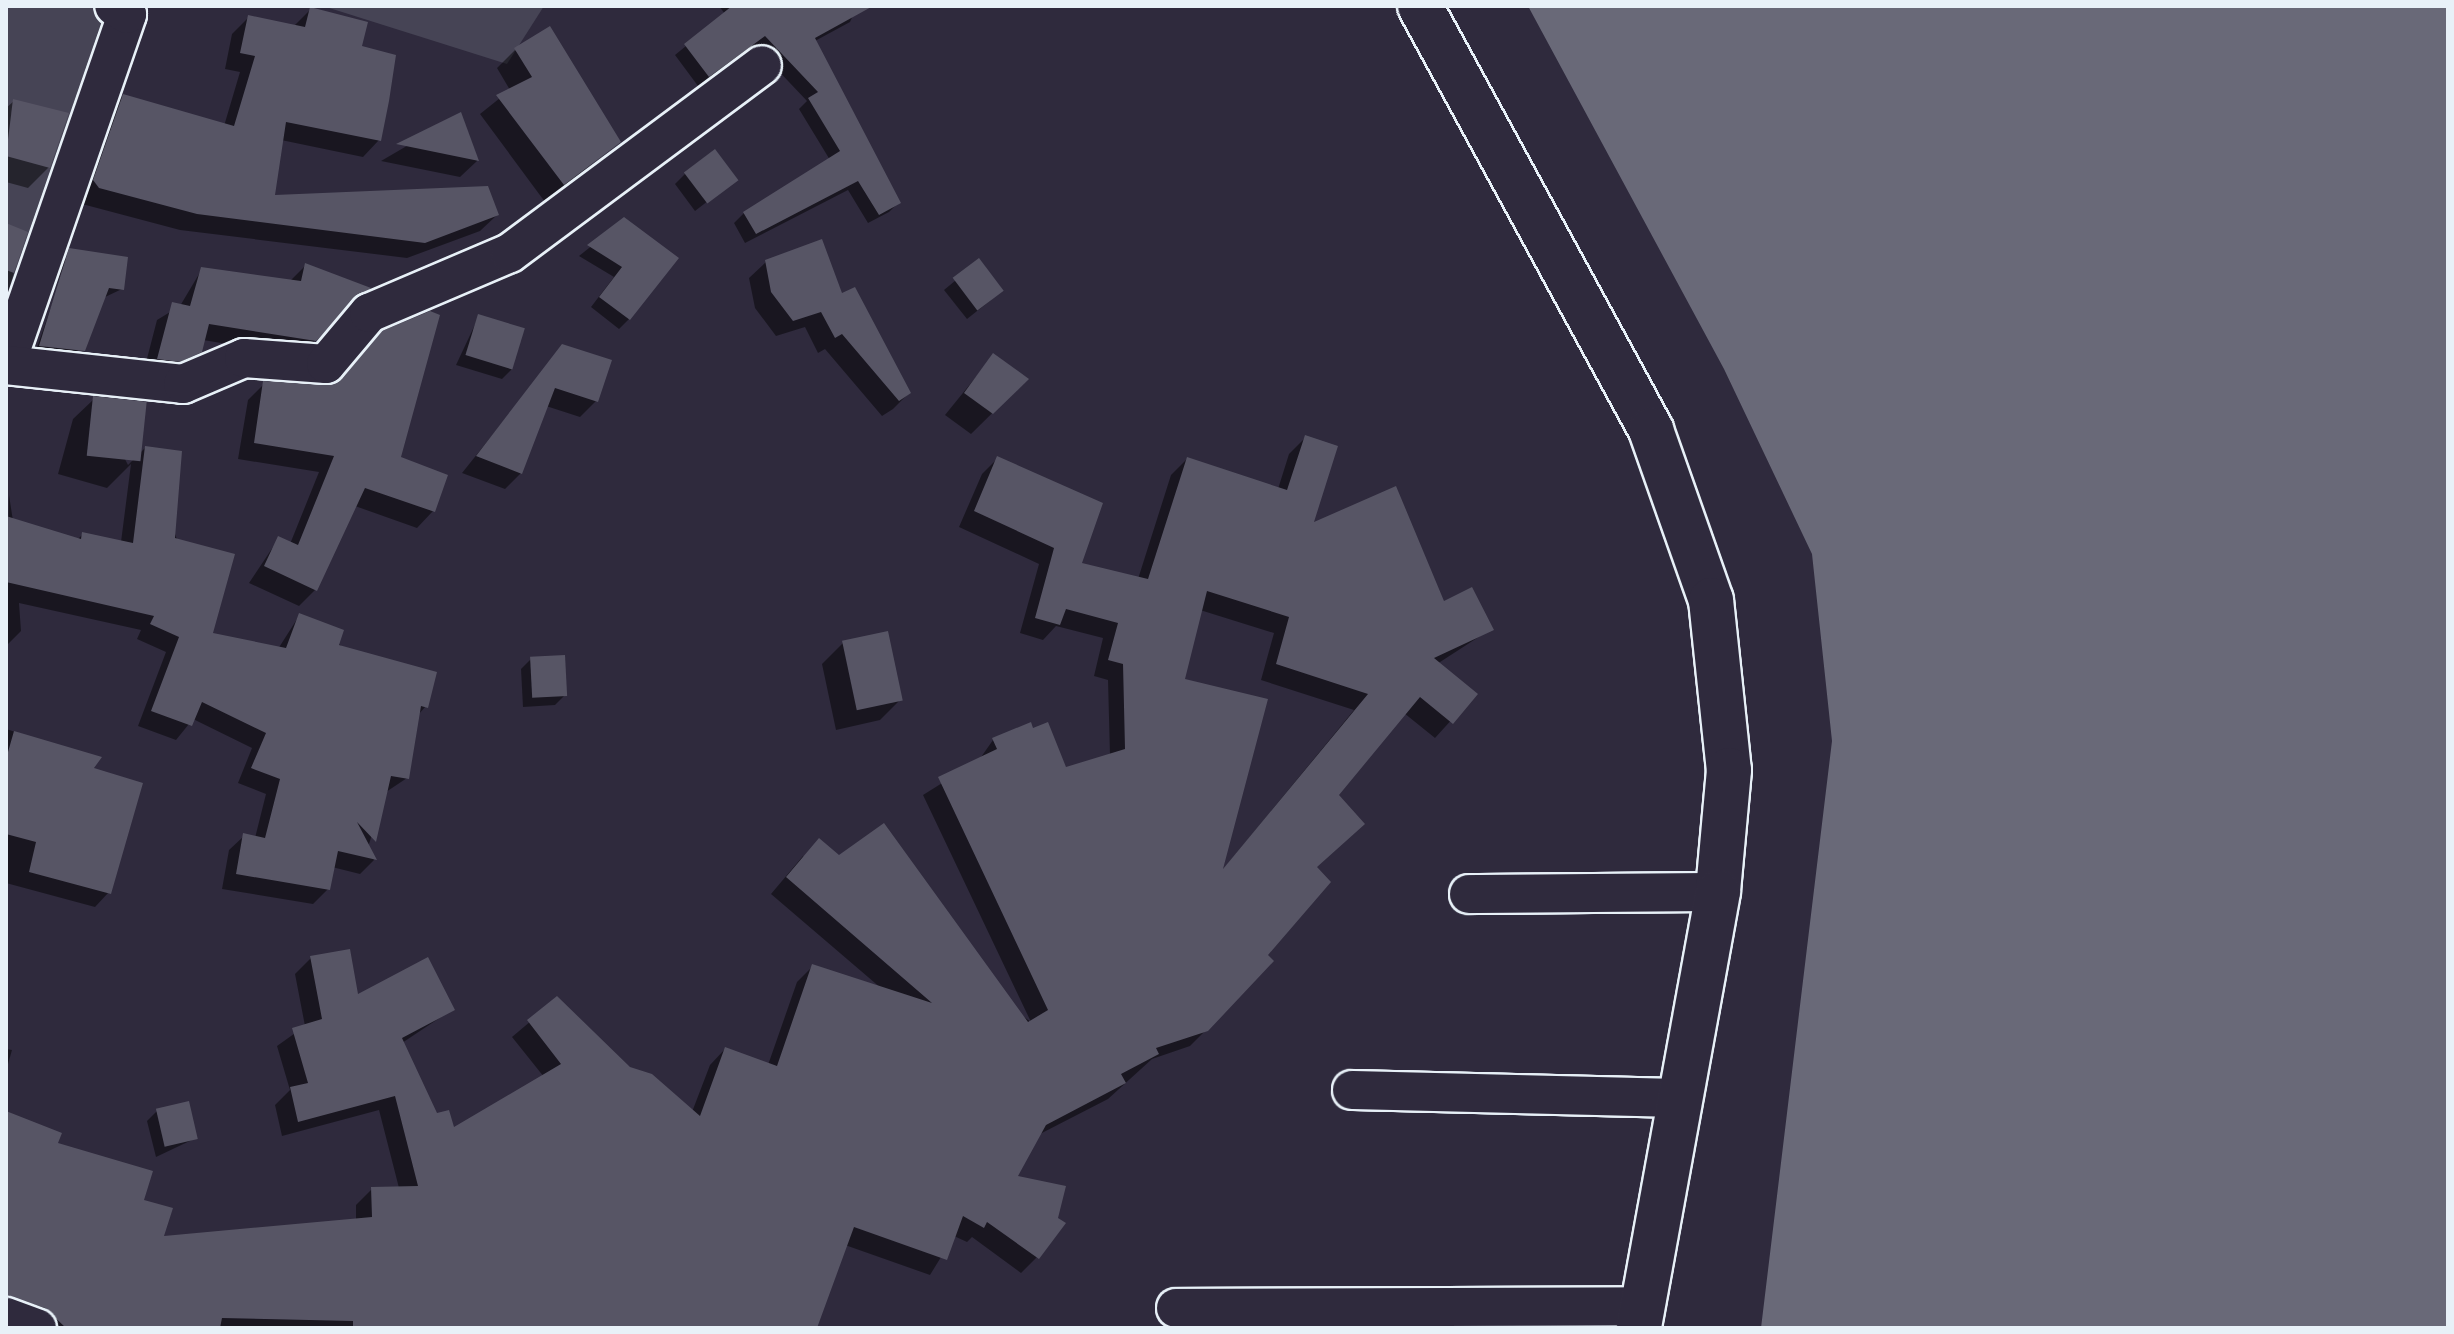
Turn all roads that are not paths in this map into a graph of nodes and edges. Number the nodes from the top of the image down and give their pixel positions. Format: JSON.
{"nodes":[{"id":1,"x":114,"y":6,"type":"edge"},
{"id":2,"x":1420,"y":6,"type":"edge"},
{"id":3,"x":762,"y":65,"type":"dead end"},
{"id":4,"x":6,"y":365,"type":"edge"},
{"id":5,"x":1718,"y":892,"type":"junction"},
{"id":6,"x":1469,"y":894,"type":"dead end"},
{"id":7,"x":1352,"y":1090,"type":"dead end"},
{"id":8,"x":1679,"y":1098,"type":"junction"},
{"id":9,"x":1176,"y":1308,"type":"dead end"},
{"id":10,"x":6,"y":1317,"type":"edge"},
{"id":11,"x":1640,"y":1317,"type":"edge"},
{"id":12,"x":37,"y":1328,"type":"edge"}],
"edges":[{"from":1,"to":4,"type":"street"},
{"from":2,"to":5,"type":"street"},
{"from":3,"to":4,"type":"street"},
{"from":5,"to":6,"type":"street"},
{"from":5,"to":8,"type":"street"},
{"from":7,"to":8,"type":"street"},
{"from":8,"to":11,"type":"street"},
{"from":9,"to":11,"type":"street"},
{"from":10,"to":12,"type":"street"}]}
